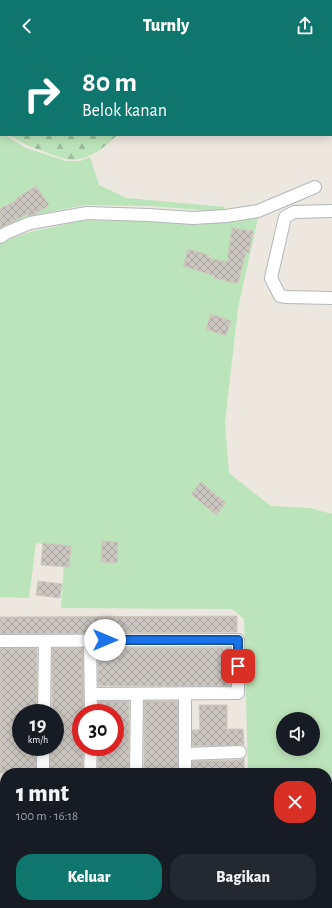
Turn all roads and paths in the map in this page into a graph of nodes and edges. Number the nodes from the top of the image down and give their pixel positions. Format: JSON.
{"nodes":[{"id":1,"x":315,"y":187,"type":"dead end"},
{"id":2,"x":332,"y":211,"type":"edge"},
{"id":3,"x":0,"y":237,"type":"edge"},
{"id":4,"x":332,"y":298,"type":"edge"},
{"id":5,"x":90,"y":640,"type":"junction"},
{"id":6,"x":0,"y":641,"type":"edge"},
{"id":7,"x":45,"y":641,"type":"junction"},
{"id":8,"x":91,"y":694,"type":"junction"},
{"id":9,"x":137,"y":694,"type":"junction"},
{"id":10,"x":185,"y":694,"type":"junction"},
{"id":11,"x":44,"y":704,"type":"edge"},
{"id":12,"x":91,"y":704,"type":"edge"},
{"id":13,"x":240,"y":752,"type":"dead end"},
{"id":14,"x":185,"y":754,"type":"junction"},
{"id":15,"x":43,"y":756,"type":"edge"},
{"id":16,"x":90,"y":756,"type":"edge"},
{"id":17,"x":43,"y":768,"type":"edge"},
{"id":18,"x":90,"y":768,"type":"edge"},
{"id":19,"x":136,"y":768,"type":"edge"},
{"id":20,"x":185,"y":768,"type":"edge"}],
"edges":[{"from":1,"to":3,"type":"street"},
{"from":2,"to":4,"type":"street"},
{"from":5,"to":7,"type":"street"},
{"from":5,"to":8,"type":"street"},
{"from":5,"to":10,"type":"street"},
{"from":6,"to":7,"type":"street"},
{"from":7,"to":11,"type":"street"},
{"from":8,"to":9,"type":"street"},
{"from":8,"to":12,"type":"street"},
{"from":9,"to":10,"type":"street"},
{"from":9,"to":19,"type":"street"},
{"from":10,"to":14,"type":"street"},
{"from":13,"to":14,"type":"street"},
{"from":14,"to":20,"type":"street"},
{"from":15,"to":17,"type":"street"},
{"from":16,"to":18,"type":"street"}]}
